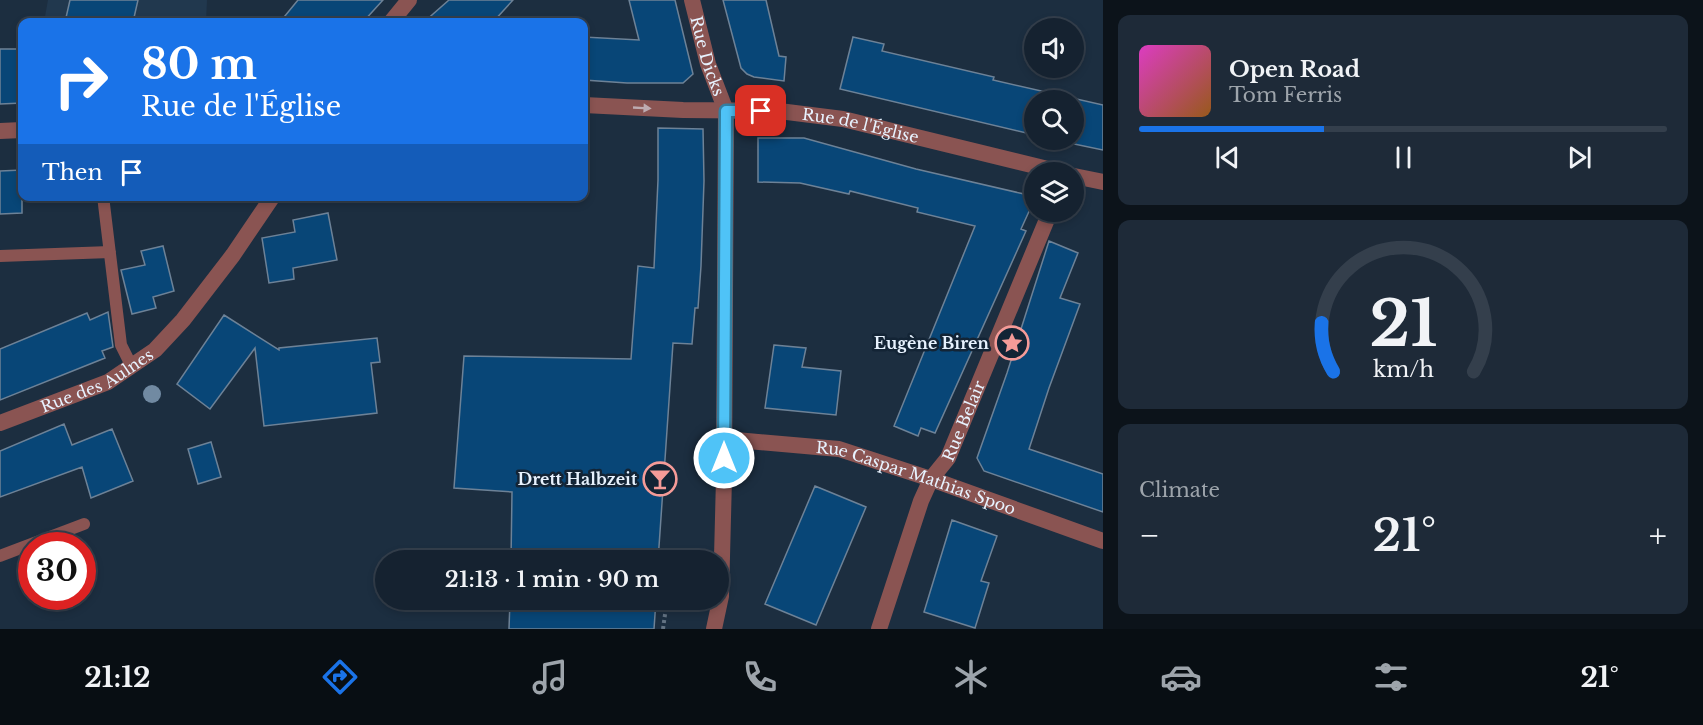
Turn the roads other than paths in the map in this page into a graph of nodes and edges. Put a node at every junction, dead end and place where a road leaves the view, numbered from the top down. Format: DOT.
graph roads {
  1 [pos="409,0"];
  2 [pos="692,0"];
  3 [pos="394,18"];
  4 [pos="588,105"];
  5 [pos="726,111"];
  6 [pos="18,130"];
  7 [pos="0,131"];
  8 [pos="1024,163"];
  9 [pos="1084,178"];
  10 [pos="1103,182"];
  11 [pos="103,201"];
  12 [pos="270,201"];
  13 [pos="1046,222"];
  14 [pos="110,252"];
  15 [pos="0,256"];
  16 [pos="132,367"];
  17 [pos="0,423"];
  18 [pos="724,439"];
  19 [pos="931,479"];
  20 [pos="84,524"];
  21 [pos="1103,541"];
  22 [pos="0,556"];
  23 [pos="714,629"];
  24 [pos="879,629"];
  1 -- 3 [label="street"];
  2 -- 5 [label="street, Rue Dicks"];
  4 -- 5 [label="street, Rue de l'Église, one-way"];
  5 -- 8 [label="street, Rue de l'Église"];
  5 -- 18 [label="street"];
  6 -- 7 [label="street"];
  9 -- 10 [label="street"];
  11 -- 14 [label="lane"];
  12 -- 16 [label="street, Rue des Aulnes"];
  13 -- 19 [label="street, Rue Belair"];
  14 -- 15 [label="lane"];
  14 -- 16 [label="lane"];
  16 -- 17 [label="street, Rue des Aulnes"];
  18 -- 19 [label="street, Rue Caspar Mathias Spoo"];
  18 -- 23 [label="street"];
  19 -- 21 [label="street, Rue Caspar Mathias Spoo"];
  19 -- 24 [label="street, Rue Belair"];
  20 -- 22 [label="lane"];
}
